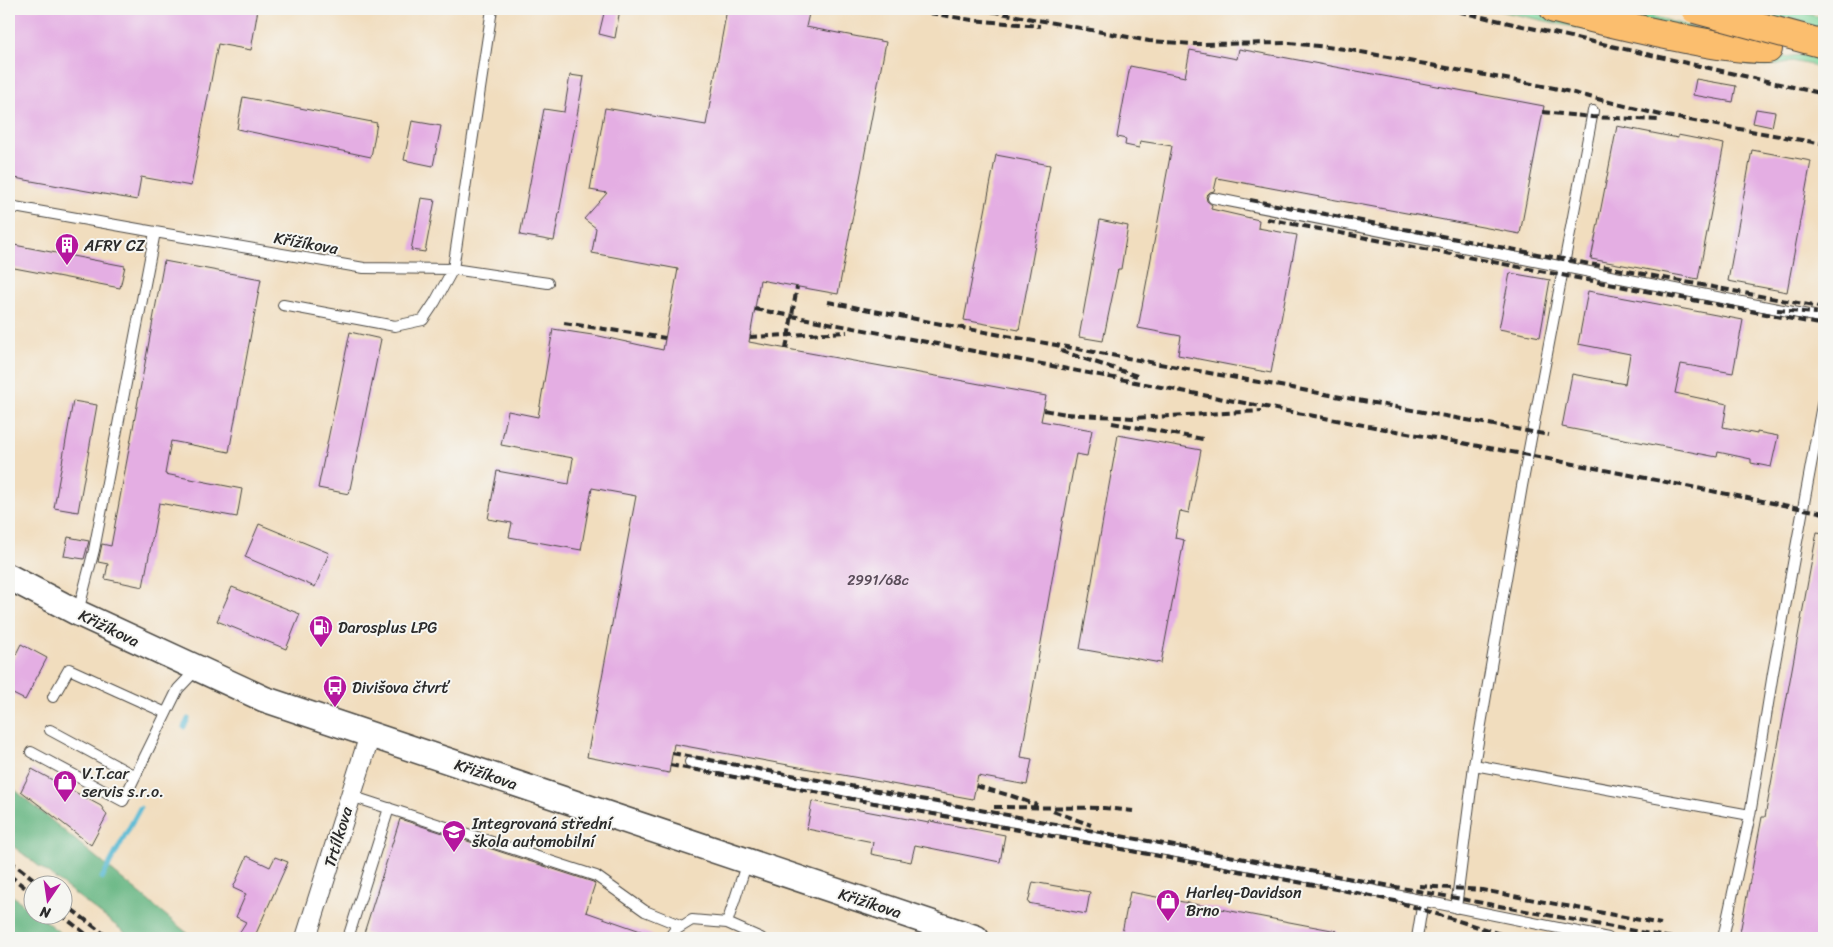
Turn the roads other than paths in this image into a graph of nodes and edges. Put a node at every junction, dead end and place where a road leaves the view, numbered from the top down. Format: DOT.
graph roads {
  1 [pos="492,9"];
  2 [pos="1554,9"];
  3 [pos="1695,9"];
  4 [pos="1824,44"];
  5 [pos="1768,49"];
  6 [pos="1593,110"];
  7 [pos="1213,198"];
  8 [pos="9,206"];
  9 [pos="155,232"];
  10 [pos="1564,266"];
  11 [pos="453,268"];
  12 [pos="548,283"];
  13 [pos="283,306"];
  14 [pos="1824,318"];
  15 [pos="1824,394"];
  16 [pos="9,577"];
  17 [pos="78,613"];
  18 [pos="197,669"];
  19 [pos="53,697"];
  20 [pos="166,713"];
  21 [pos="50,730"];
  22 [pos="370,735"];
  23 [pos="31,752"];
  24 [pos="690,762"];
  25 [pos="1474,765"];
  26 [pos="135,776"];
  27 [pos="351,796"];
  28 [pos="389,808"];
  29 [pos="1750,815"];
  30 [pos="748,862"];
  31 [pos="1423,901"];
  32 [pos="1456,908"];
  33 [pos="727,923"];
  34 [pos="682,926"];
  35 [pos="1574,935"];
  36 [pos="306,938"];
  37 [pos="348,938"];
  38 [pos="669,938"];
  39 [pos="761,938"];
  40 [pos="976,938"];
  41 [pos="1417,938"];
  42 [pos="1608,938"];
  43 [pos="1723,938"];
  1 -- 11 [label="lane"];
  2 -- 5 [label="highway"];
  3 -- 4 [label="highway, bridge"];
  6 -- 10 [label="lane"];
  7 -- 10 [label="lane"];
  8 -- 9 [label="lane, Křížíkova"];
  9 -- 11 [label="lane, Křížíkova"];
  9 -- 17 [label="lane"];
  10 -- 14 [label="lane"];
  10 -- 25 [label="lane"];
  11 -- 12 [label="lane, Křížíkova"];
  11 -- 13 [label="lane"];
  15 -- 29 [label="lane"];
  16 -- 17 [label="street, Křižíkova"];
  17 -- 18 [label="street, Křižíkova"];
  18 -- 20 [label="lane"];
  18 -- 22 [label="street, Křižíkova"];
  19 -- 20 [label="lane"];
  20 -- 26 [label="lane"];
  21 -- 26 [label="lane"];
  22 -- 27 [label="street, Trtílkova"];
  22 -- 30 [label="street, Křižíkova"];
  23 -- 26 [label="lane"];
  24 -- 31 [label="lane"];
  25 -- 29 [label="lane"];
  25 -- 32 [label="lane"];
  27 -- 28 [label="lane"];
  27 -- 36 [label="street, Trtílkova"];
  28 -- 34 [label="lane"];
  28 -- 37 [label="lane"];
  29 -- 43 [label="lane"];
  30 -- 33 [label="lane"];
  30 -- 40 [label="street, Křižíkova"];
  31 -- 32 [label="lane"];
  31 -- 41 [label="lane"];
  32 -- 35 [label="lane"];
  33 -- 34 [label="lane"];
  33 -- 39 [label="lane"];
  34 -- 38 [label="lane"];
  35 -- 42 [label="lane"];
}
